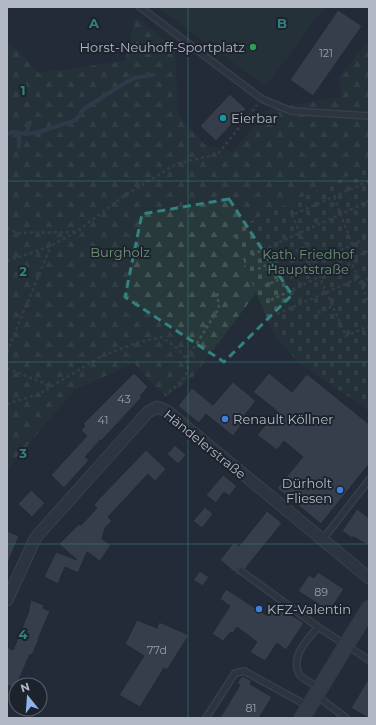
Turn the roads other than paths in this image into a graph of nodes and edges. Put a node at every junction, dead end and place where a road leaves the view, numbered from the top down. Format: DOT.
graph roads {
  1 [pos="140,7"];
  2 [pos="369,116"];
  3 [pos="369,480"];
  4 [pos="323,540"];
  5 [pos="241,571"];
  6 [pos="369,578"];
  7 [pos="7,600"];
  8 [pos="369,608"];
  9 [pos="318,627"];
  10 [pos="346,644"];
  11 [pos="369,660"];
  12 [pos="311,702"];
  13 [pos="206,718"];
  14 [pos="346,718"];
  1 -- 2 [label="lane"];
  3 -- 4 [label="lane"];
  4 -- 6 [label="street, Händelerstraße"];
  4 -- 7 [label="street, Händelerstraße"];
  5 -- 9 [label="lane"];
  8 -- 10 [label="main road"];
  9 -- 10 [label="lane"];
  9 -- 12 [label="lane"];
  10 -- 11 [label="lane"];
  10 -- 12 [label="main road"];
  12 -- 13 [label="lane"];
  12 -- 14 [label="lane"];
}
